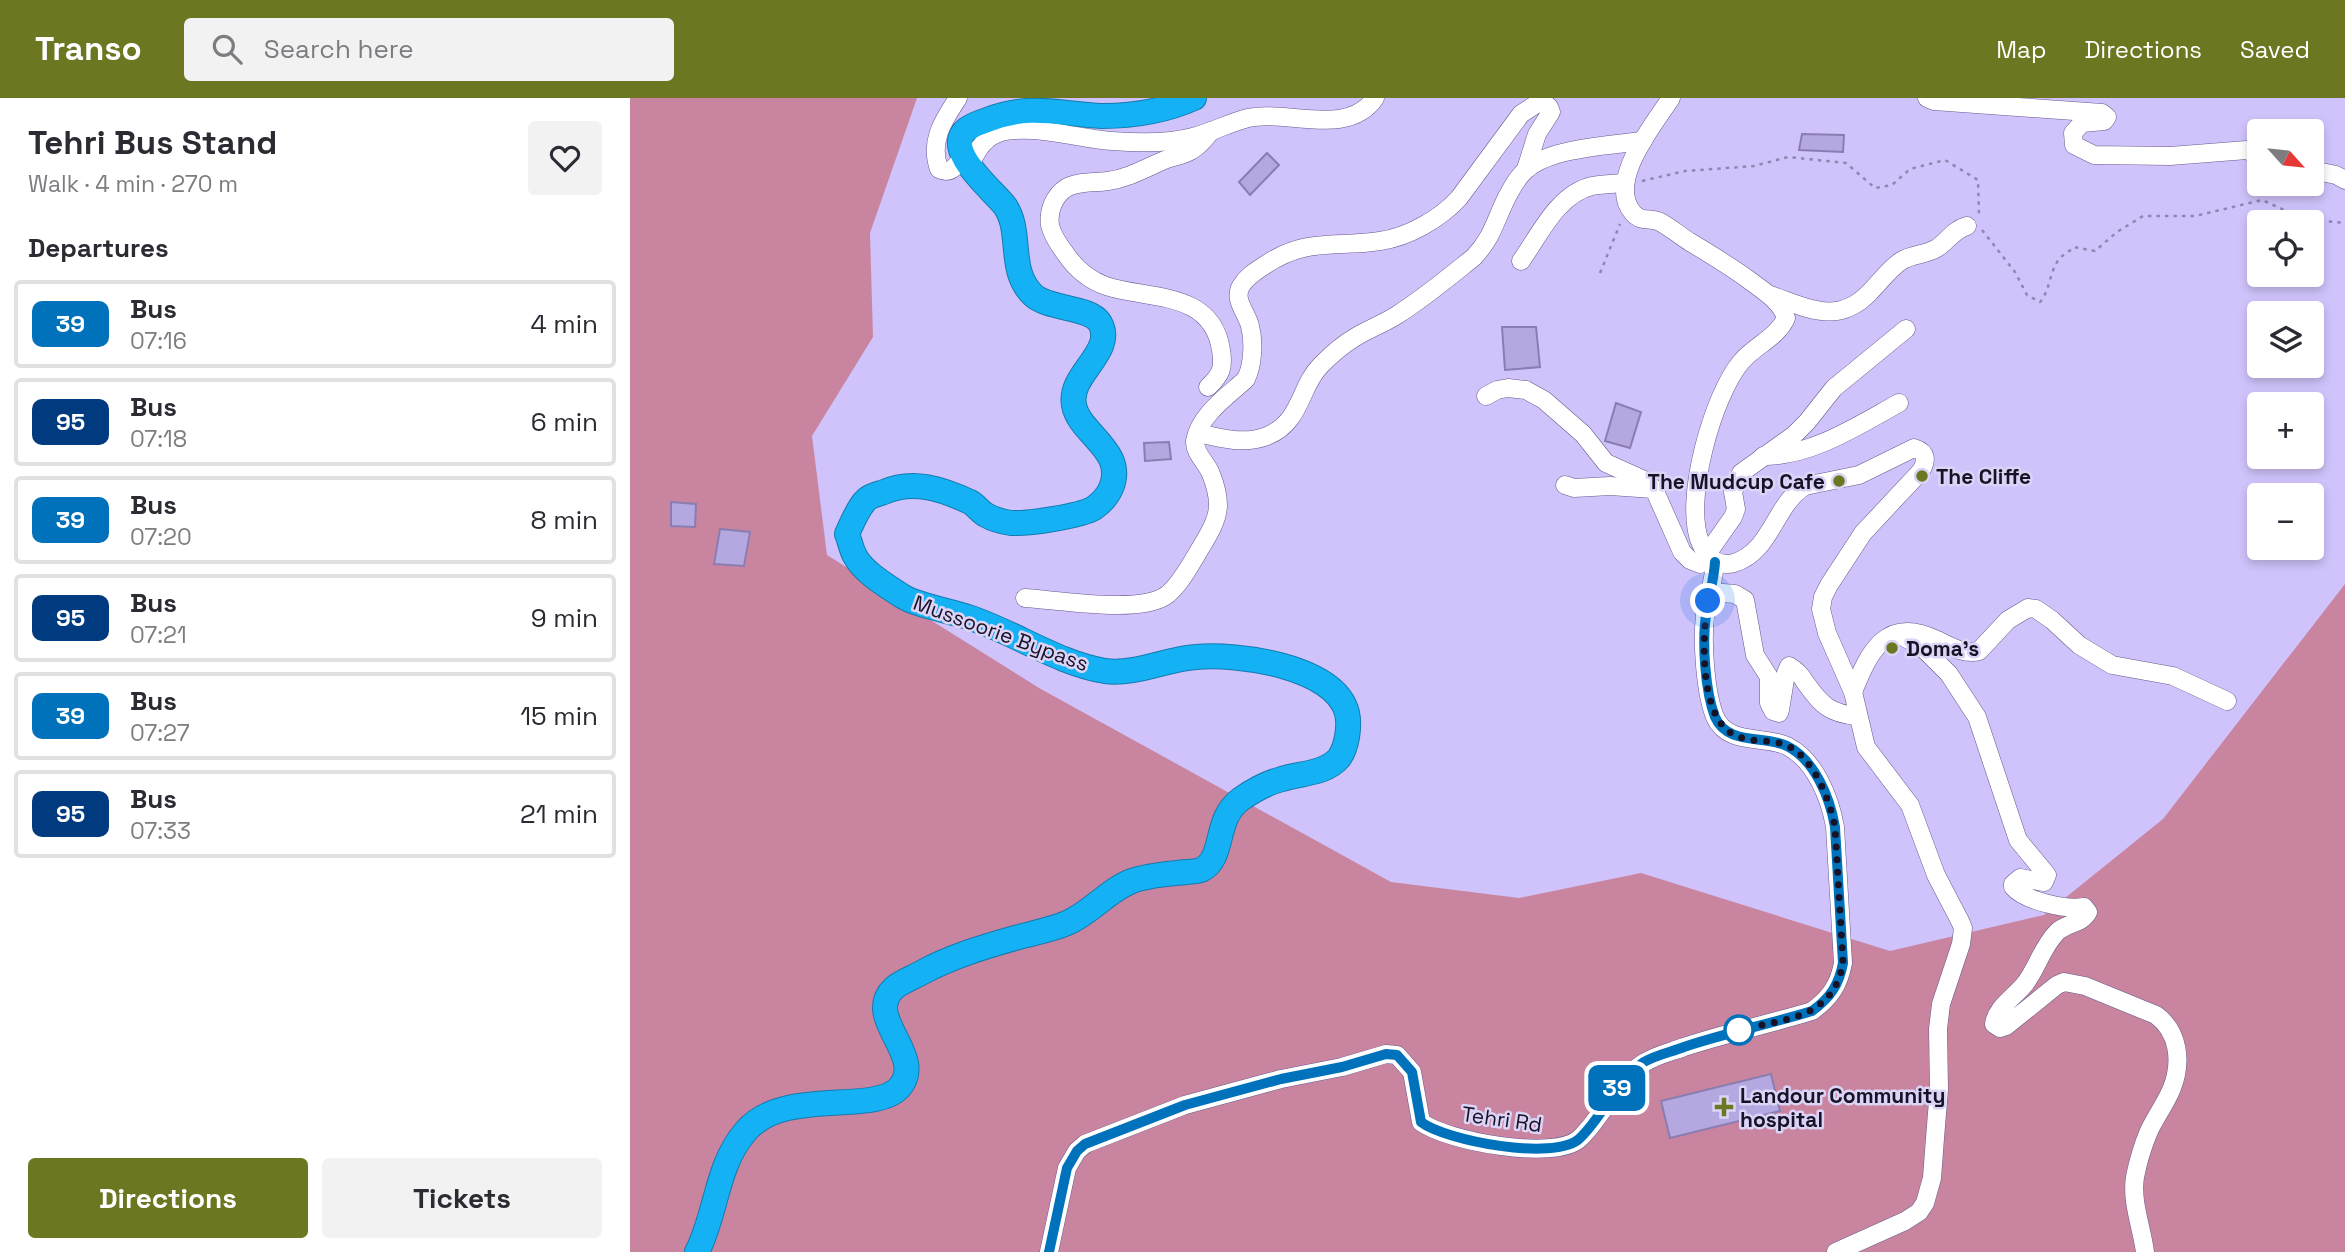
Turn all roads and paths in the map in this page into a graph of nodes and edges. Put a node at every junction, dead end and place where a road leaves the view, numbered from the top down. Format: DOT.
graph roads {
  1 [pos="958,98"];
  2 [pos="1194,98"];
  3 [pos="1375,98"];
  4 [pos="1671,98"];
  5 [pos="1927,98"];
  6 [pos="1211,131"];
  7 [pos="1643,141"];
  8 [pos="2247,150"];
  9 [pos="966,162"];
  10 [pos="1526,169"];
  11 [pos="2324,172"];
  12 [pos="2345,180"];
  13 [pos="1625,188"];
  14 [pos="1975,223"];
  15 [pos="2345,223"];
  16 [pos="1521,261"];
  17 [pos="1600,272"];
  18 [pos="1767,293"];
  19 [pos="1906,329"];
  20 [pos="1208,387"];
  21 [pos="1486,396"];
  22 [pos="1899,403"];
  23 [pos="1198,433"];
  24 [pos="1763,456"];
  25 [pos="1565,485"];
  26 [pos="1654,489"];
  27 [pos="1712,559"];
  28 [pos="1711,592"];
  29 [pos="1025,598"];
  30 [pos="1898,634"];
  31 [pos="1853,692"];
  32 [pos="2227,701"];
  33 [pos="1858,716"];
  34 [pos="697,1252"];
  35 [pos="1049,1252"];
  36 [pos="1836,1252"];
  37 [pos="2145,1252"];
  1 -- 9 [label="street"];
  2 -- 9 [label="highway"];
  3 -- 6 [label="street"];
  4 -- 7 [label="street"];
  5 -- 8 [label="street"];
  6 -- 9 [label="street"];
  6 -- 20 [label="street"];
  7 -- 10 [label="street"];
  7 -- 13 [label="street"];
  9 -- 34 [label="highway, Mussoorie Bypass"];
  10 -- 23 [label="street"];
  10 -- 23 [label="street"];
  11 -- 12 [label="street"];
  13 -- 14 [label="path"];
  13 -- 16 [label="street"];
  13 -- 17 [label="path"];
  13 -- 18 [label="street"];
  14 -- 15 [label="path"];
  14 -- 18 [label="street"];
  18 -- 27 [label="street"];
  19 -- 24 [label="street"];
  21 -- 26 [label="street"];
  22 -- 24 [label="street"];
  23 -- 29 [label="street"];
  24 -- 27 [label="street"];
  25 -- 26 [label="street"];
  26 -- 27 [label="street"];
  27 -- 28 [label="street, Tehri Rd"];
  27 -- 31 [label="street"];
  28 -- 33 [label="street"];
  28 -- 35 [label="street, Tehri Rd"];
  30 -- 31 [label="street"];
  30 -- 32 [label="street"];
  30 -- 37 [label="street"];
  31 -- 33 [label="street"];
  33 -- 36 [label="street"];
}
